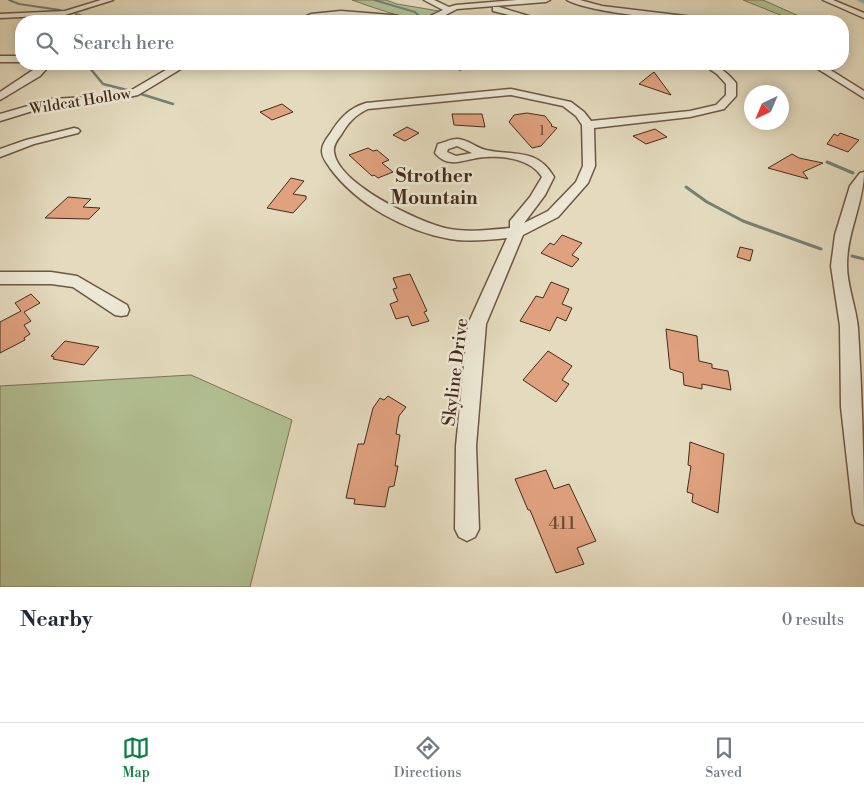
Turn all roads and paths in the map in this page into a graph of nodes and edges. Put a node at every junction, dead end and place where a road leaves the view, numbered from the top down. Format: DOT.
graph roads {
  1 [pos="110,0"];
  2 [pos="428,0"];
  3 [pos="546,0"];
  4 [pos="571,0"];
  5 [pos="827,0"];
  6 [pos="536,1"];
  7 [pos="484,6"];
  8 [pos="447,9"];
  9 [pos="15,15"];
  10 [pos="21,15"];
  11 [pos="321,15"];
  12 [pos="388,15"];
  13 [pos="439,15"];
  14 [pos="518,15"];
  15 [pos="537,15"];
  16 [pos="660,15"];
  17 [pos="0,16"];
  18 [pos="864,16"];
  19 [pos="0,59"];
  20 [pos="15,59"];
  21 [pos="41,70"];
  22 [pos="171,70"];
  23 [pos="716,70"];
  24 [pos="824,70"];
  25 [pos="864,95"];
  26 [pos="0,97"];
  27 [pos="0,118"];
  28 [pos="588,125"];
  29 [pos="74,131"];
  30 [pos="483,152"];
  31 [pos="0,153"];
  32 [pos="864,176"];
  33 [pos="517,232"];
  34 [pos="0,278"];
  35 [pos="121,310"];
  36 [pos="859,444"];
  37 [pos="864,514"];
  38 [pos="467,529"];
  1 -- 10 [label="street"];
  2 -- 8 [label="street"];
  3 -- 6 [label="street"];
  4 -- 16 [label="street"];
  5 -- 18 [label="street"];
  6 -- 7 [label="street"];
  6 -- 15 [label="street"];
  7 -- 8 [label="street"];
  7 -- 14 [label="street"];
  8 -- 13 [label="street"];
  9 -- 17 [label="street"];
  11 -- 12 [label="street"];
  19 -- 20 [label="street"];
  21 -- 26 [label="street"];
  22 -- 27 [label="street, Wildcat Hollow"];
  23 -- 28 [label="street"];
  24 -- 25 [label="street"];
  28 -- 33 [label="street"];
  28 -- 33 [label="street"];
  29 -- 31 [label="street"];
  30 -- 33 [label="street"];
  32 -- 36 [label="street"];
  33 -- 38 [label="street, Skyline Drive"];
  34 -- 35 [label="street"];
  36 -- 37 [label="street"];
}
